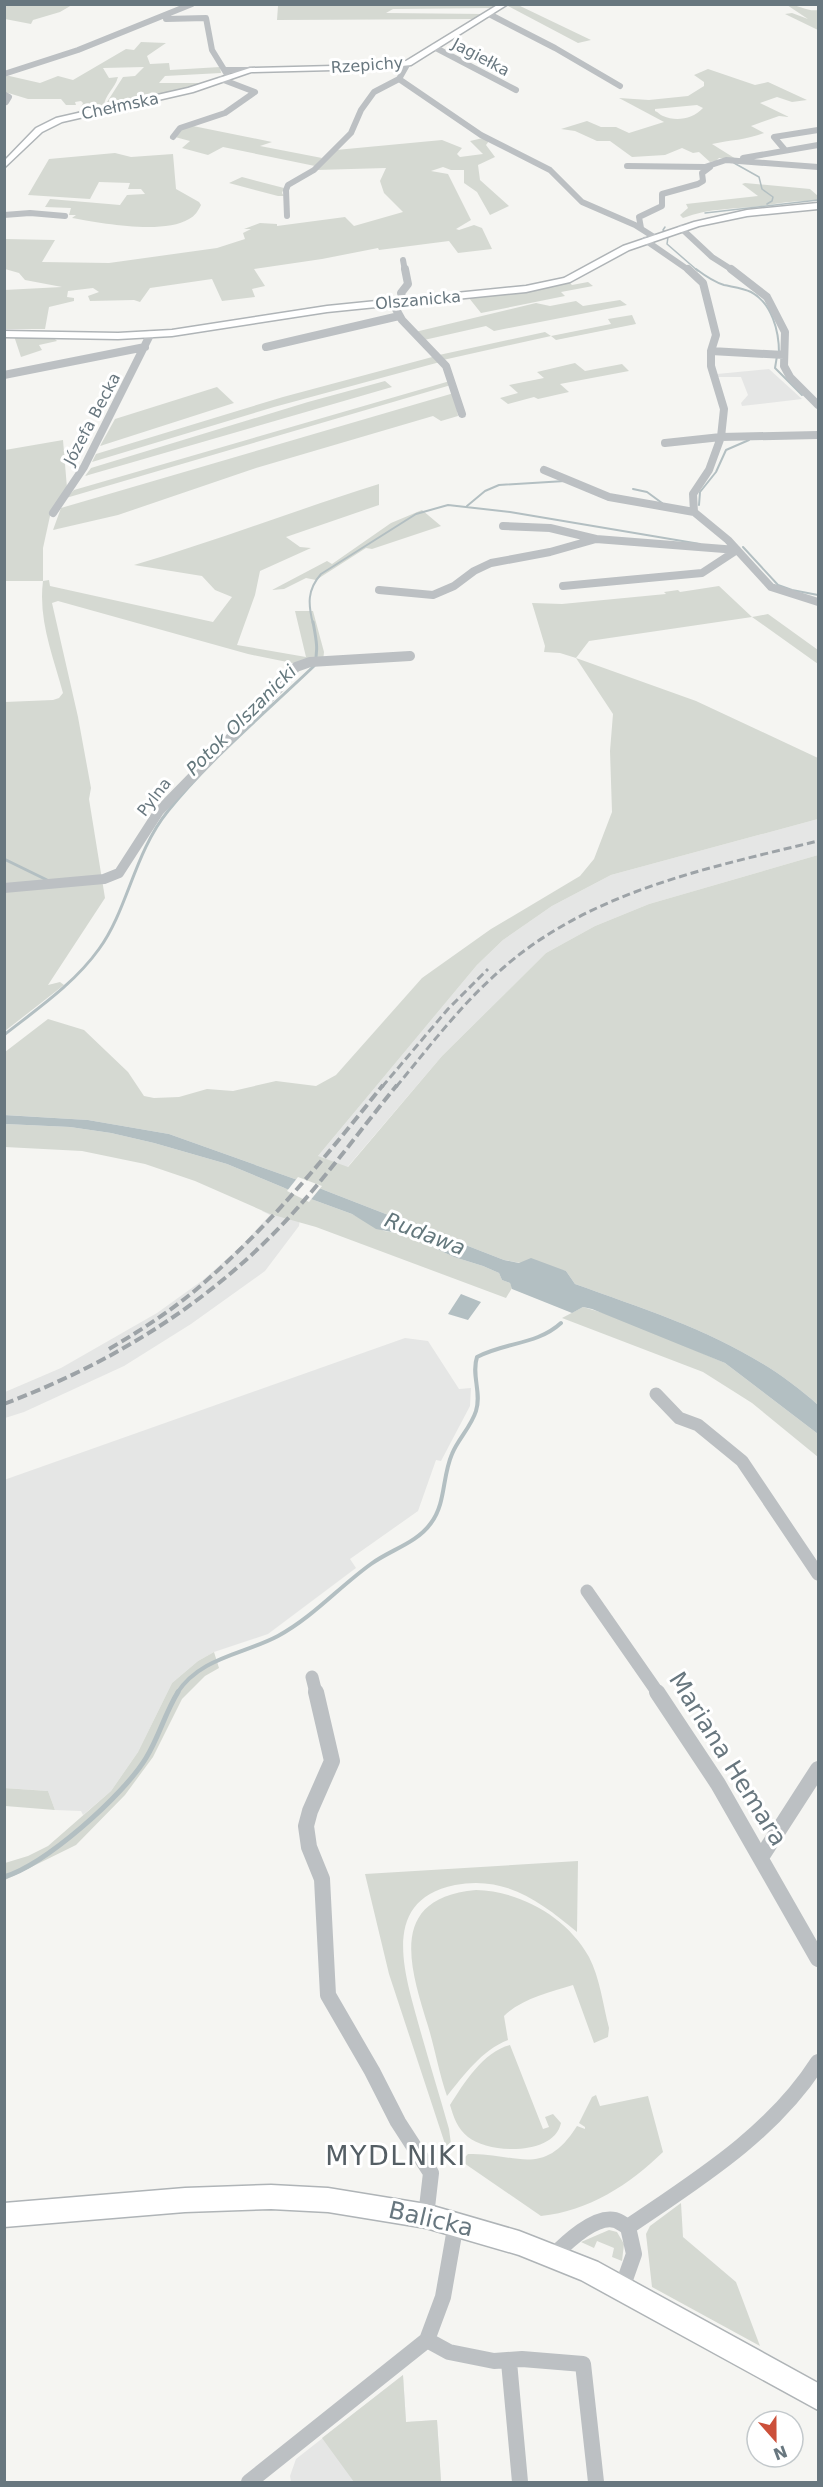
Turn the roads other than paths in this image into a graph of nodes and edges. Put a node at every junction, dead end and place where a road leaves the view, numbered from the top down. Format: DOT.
graph roads {
  1 [pos="192,4"];
  2 [pos="505,4"];
  3 [pos="489,14"];
  4 [pos="159,18"];
  5 [pos="434,47"];
  6 [pos="408,63"];
  7 [pos="250,70"];
  8 [pos="4,74"];
  9 [pos="225,75"];
  10 [pos="399,79"];
  11 [pos="620,86"];
  12 [pos="516,90"];
  13 [pos="4,94"];
  14 [pos="6,102"];
  15 [pos="819,130"];
  16 [pos="173,136"];
  17 [pos="819,145"];
  18 [pos="785,150"];
  19 [pos="733,161"];
  20 [pos="4,166"];
  21 [pos="627,166"];
  22 [pos="711,167"];
  23 [pos="819,167"];
  24 [pos="819,206"];
  25 [pos="4,215"];
  26 [pos="65,216"];
  27 [pos="288,216"];
  28 [pos="641,228"];
  29 [pos="681,228"];
  30 [pos="657,236"];
  31 [pos="403,260"];
  32 [pos="398,302"];
  33 [pos="399,316"];
  34 [pos="4,334"];
  35 [pos="150,334"];
  36 [pos="714,342"];
  37 [pos="145,346"];
  38 [pos="266,347"];
  39 [pos="711,351"];
  40 [pos="730,351"];
  41 [pos="784,355"];
  42 [pos="4,375"];
  43 [pos="819,405"];
  44 [pos="462,414"];
  45 [pos="819,435"];
  46 [pos="720,437"];
  47 [pos="665,443"];
  48 [pos="544,470"];
  49 [pos="694,512"];
  50 [pos="53,513"];
  51 [pos="503,526"];
  52 [pos="596,539"];
  53 [pos="737,550"];
  54 [pos="563,586"];
  55 [pos="379,590"];
  56 [pos="819,602"];
  57 [pos="410,656"];
  58 [pos="4,888"];
  59 [pos="656,1394"];
  60 [pos="819,1574"];
  61 [pos="586,1591"];
  62 [pos="312,1677"];
  63 [pos="819,1769"];
  64 [pos="762,1856"];
  65 [pos="819,1959"];
  66 [pos="819,2062"];
  67 [pos="4,2215"];
  68 [pos="426,2216"];
  69 [pos="456,2223"];
  70 [pos="628,2227"];
  71 [pos="553,2256"];
  72 [pos="622,2288"];
  73 [pos="427,2340"];
  74 [pos="509,2362"];
  75 [pos="819,2397"];
  76 [pos="249,2482"];
  77 [pos="520,2482"];
  78 [pos="596,2482"];
  1 -- 4 [label="street"];
  2 -- 3 [label="street, Rzepichy"];
  3 -- 5 [label="street, Rzepichy"];
  3 -- 11 [label="street"];
  4 -- 8 [label="street"];
  4 -- 9 [label="street"];
  5 -- 6 [label="street, Rzepichy"];
  5 -- 12 [label="street, Jagiełka"];
  6 -- 7 [label="street, Rzepichy"];
  6 -- 10 [label="street"];
  7 -- 9 [label="street, Chełmska"];
  9 -- 16 [label="street"];
  9 -- 20 [label="street, Chełmska"];
  10 -- 27 [label="street"];
  10 -- 28 [label="street"];
  13 -- 14 [label="street"];
  15 -- 18 [label="street"];
  17 -- 18 [label="street"];
  18 -- 19 [label="street"];
  19 -- 22 [label="street"];
  19 -- 23 [label="street"];
  21 -- 22 [label="street"];
  22 -- 28 [label="street"];
  24 -- 29 [label="street, Olszanicka"];
  25 -- 26 [label="street"];
  28 -- 30 [label="street"];
  29 -- 30 [label="street, Olszanicka"];
  29 -- 41 [label="street"];
  30 -- 32 [label="street, Olszanicka"];
  30 -- 36 [label="street"];
  31 -- 32 [label="street"];
  32 -- 33 [label="street"];
  32 -- 35 [label="street, Olszanicka"];
  33 -- 38 [label="street"];
  33 -- 44 [label="street"];
  34 -- 35 [label="street, Olszanicka"];
  35 -- 37 [label="street, Józefa Becka"];
  36 -- 39 [label="street"];
  36 -- 40 [label="street"];
  37 -- 42 [label="street"];
  37 -- 50 [label="street, Józefa Becka"];
  39 -- 40 [label="street"];
  39 -- 46 [label="street"];
  40 -- 41 [label="street"];
  41 -- 43 [label="street"];
  45 -- 46 [label="street"];
  46 -- 47 [label="street"];
  46 -- 49 [label="street"];
  48 -- 49 [label="street"];
  49 -- 53 [label="street"];
  51 -- 52 [label="street"];
  52 -- 53 [label="street"];
  52 -- 55 [label="street"];
  53 -- 54 [label="street"];
  53 -- 56 [label="street"];
  57 -- 58 [label="street, Pylna"];
  59 -- 60 [label="street"];
  61 -- 64 [label="street, Mariana Hemara"];
  62 -- 68 [label="street"];
  63 -- 64 [label="street"];
  64 -- 65 [label="street, Mariana Hemara"];
  66 -- 70 [label="street"];
  67 -- 68 [label="street, Balicka"];
  68 -- 69 [label="street, Balicka"];
  69 -- 71 [label="street, Balicka"];
  69 -- 73 [label="street"];
  70 -- 71 [label="street"];
  70 -- 72 [label="street"];
  71 -- 72 [label="street, Balicka"];
  72 -- 75 [label="street, Balicka"];
  73 -- 74 [label="street"];
  73 -- 76 [label="street"];
  74 -- 77 [label="street"];
  74 -- 78 [label="street"];
}
